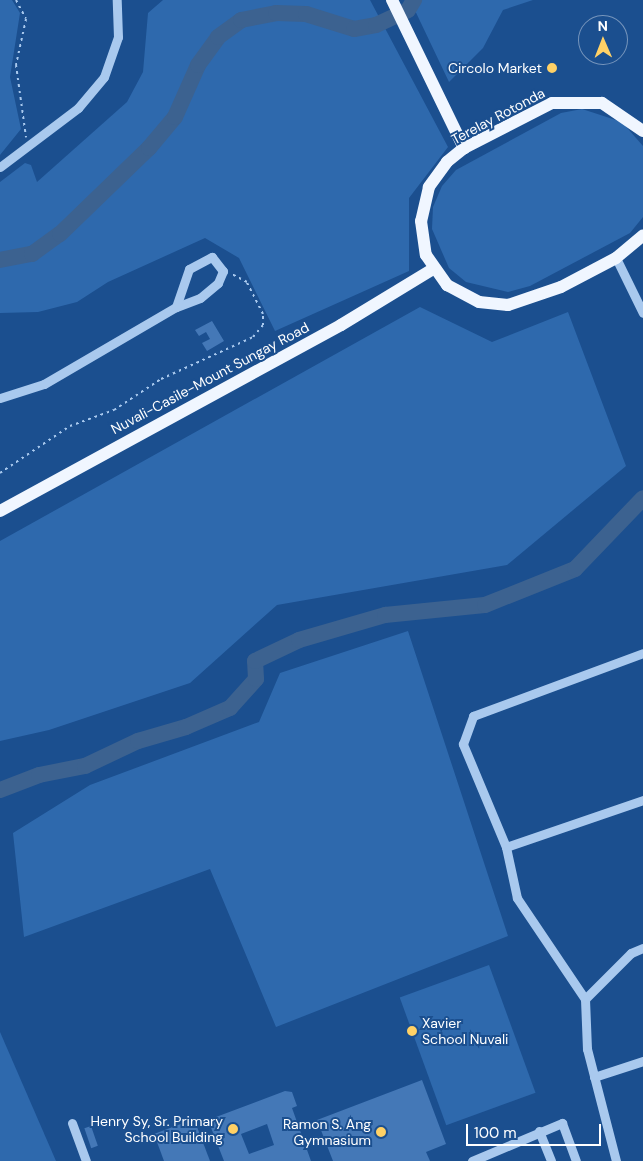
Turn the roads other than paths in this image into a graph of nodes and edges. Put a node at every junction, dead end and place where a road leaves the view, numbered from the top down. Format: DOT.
graph roads {
  1 [pos="392,0"];
  2 [pos="115,3"];
  3 [pos="643,131"];
  4 [pos="464,148"];
  5 [pos="0,167"];
  6 [pos="643,235"];
  7 [pos="616,258"];
  8 [pos="433,269"];
  9 [pos="176,307"];
  10 [pos="643,313"];
  11 [pos="0,398"];
  12 [pos="0,512"];
  13 [pos="643,654"];
  14 [pos="643,800"];
  15 [pos="506,847"];
  16 [pos="643,948"];
  17 [pos="585,999"];
  18 [pos="643,1060"];
  19 [pos="594,1077"];
  20 [pos="72,1123"];
  21 [pos="539,1131"];
  22 [pos="86,1161"];
  23 [pos="472,1161"];
  24 [pos="551,1161"];
  25 [pos="576,1161"];
  26 [pos="616,1161"];
  1 -- 4 [label="main road"];
  2 -- 5 [label="street"];
  3 -- 4 [label="main road, Terelay Rotonda"];
  4 -- 8 [label="main road, Terelay Rotonda"];
  6 -- 7 [label="main road, Terelay Rotonda"];
  7 -- 8 [label="main road, Terelay Rotonda"];
  7 -- 10 [label="street"];
  8 -- 12 [label="main road, Nuvali-Casile-Mount Sungay Road"];
  9 -- 9 [label="street"];
  9 -- 11 [label="street"];
  13 -- 15 [label="street"];
  14 -- 15 [label="street"];
  15 -- 17 [label="street"];
  16 -- 17 [label="street"];
  17 -- 19 [label="street"];
  18 -- 19 [label="street"];
  19 -- 26 [label="street"];
  20 -- 22 [label="street"];
  21 -- 23 [label="street"];
  21 -- 24 [label="street"];
  21 -- 25 [label="street"];
}
